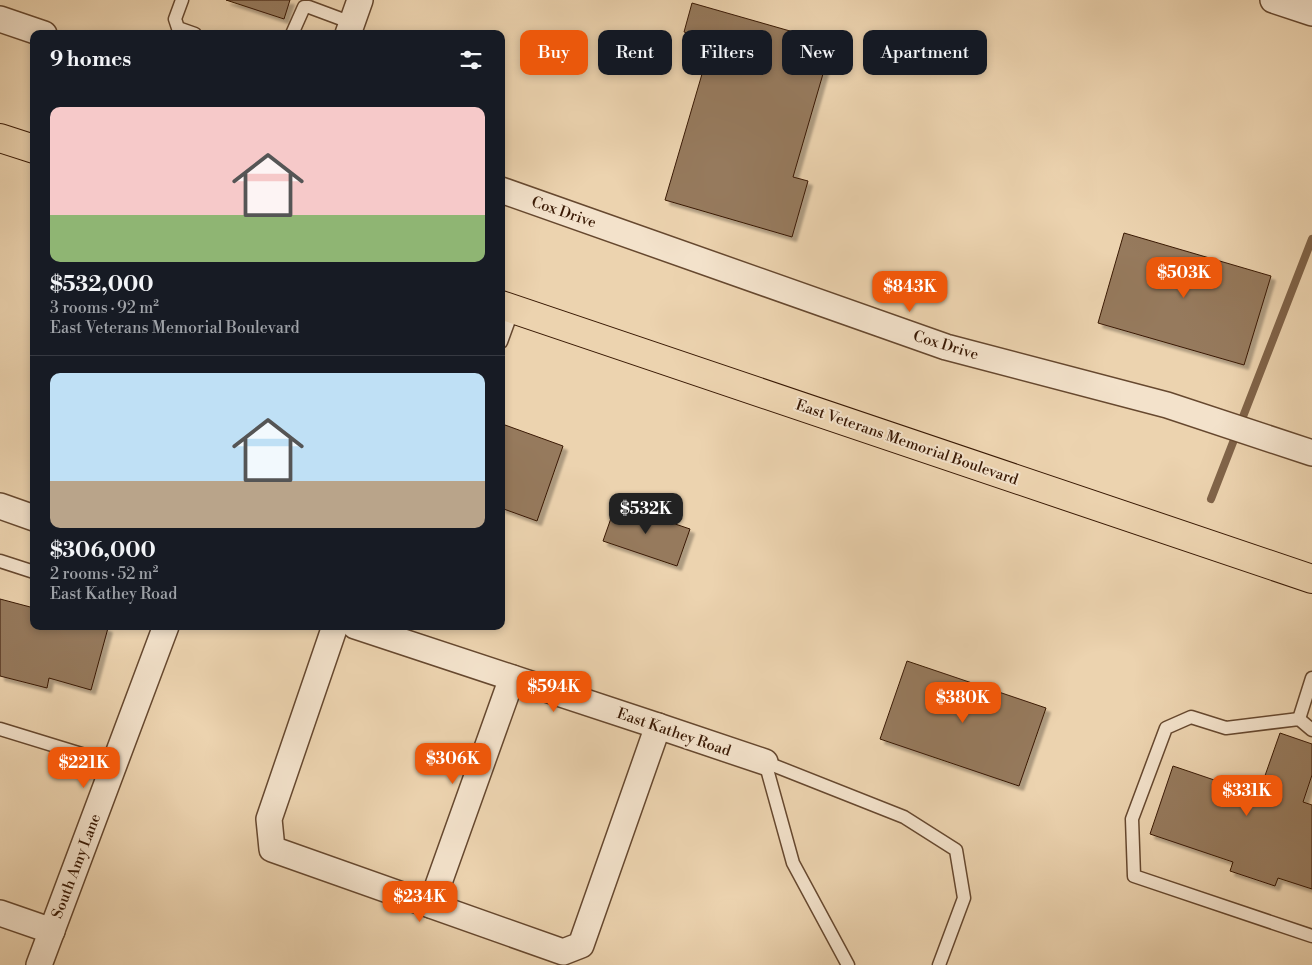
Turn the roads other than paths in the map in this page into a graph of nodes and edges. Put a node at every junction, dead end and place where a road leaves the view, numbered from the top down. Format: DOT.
graph roads {
  1 [pos="182,0"];
  2 [pos="360,0"];
  3 [pos="1273,0"];
  4 [pos="1312,13"];
  5 [pos="0,19"];
  6 [pos="350,28"];
  7 [pos="32,30"];
  8 [pos="184,30"];
  9 [pos="294,30"];
  10 [pos="0,138"];
  11 [pos="30,149"];
  12 [pos="505,191"];
  13 [pos="507,307"];
  14 [pos="1312,453"];
  15 [pos="0,506"];
  16 [pos="30,517"];
  17 [pos="0,560"];
  18 [pos="30,571"];
  19 [pos="1312,579"];
  20 [pos="164,630"];
  21 [pos="334,630"];
  22 [pos="367,630"];
  23 [pos="512,678"];
  24 [pos="1312,678"];
  25 [pos="1299,719"];
  26 [pos="658,726"];
  27 [pos="0,729"];
  28 [pos="1312,730"];
  29 [pos="765,762"];
  30 [pos="114,764"];
  31 [pos="431,905"];
  32 [pos="0,913"];
  33 [pos="52,931"];
  34 [pos="1312,936"];
  35 [pos="40,965"];
  36 [pos="848,965"];
  37 [pos="939,965"];
  1 -- 8 [label="lane"];
  2 -- 6 [label="street"];
  3 -- 4 [label="street"];
  5 -- 7 [label="street"];
  6 -- 9 [label="lane"];
  10 -- 11 [label="main road"];
  12 -- 14 [label="street, Cox Drive"];
  13 -- 19 [label="main road, East Veterans Memorial Boulevard"];
  15 -- 16 [label="street"];
  17 -- 18 [label="lane"];
  20 -- 30 [label="street, South Amy Lane"];
  21 -- 31 [label="street"];
  22 -- 23 [label="street, East Kathey Road"];
  23 -- 26 [label="street, East Kathey Road"];
  23 -- 31 [label="street"];
  24 -- 25 [label="lane"];
  25 -- 28 [label="lane"];
  25 -- 34 [label="lane"];
  26 -- 29 [label="street, East Kathey Road"];
  26 -- 31 [label="street"];
  27 -- 30 [label="lane"];
  29 -- 36 [label="lane"];
  29 -- 37 [label="lane"];
  30 -- 33 [label="street, South Amy Lane"];
  32 -- 33 [label="street"];
  33 -- 35 [label="street, South Amy Lane"];
}
